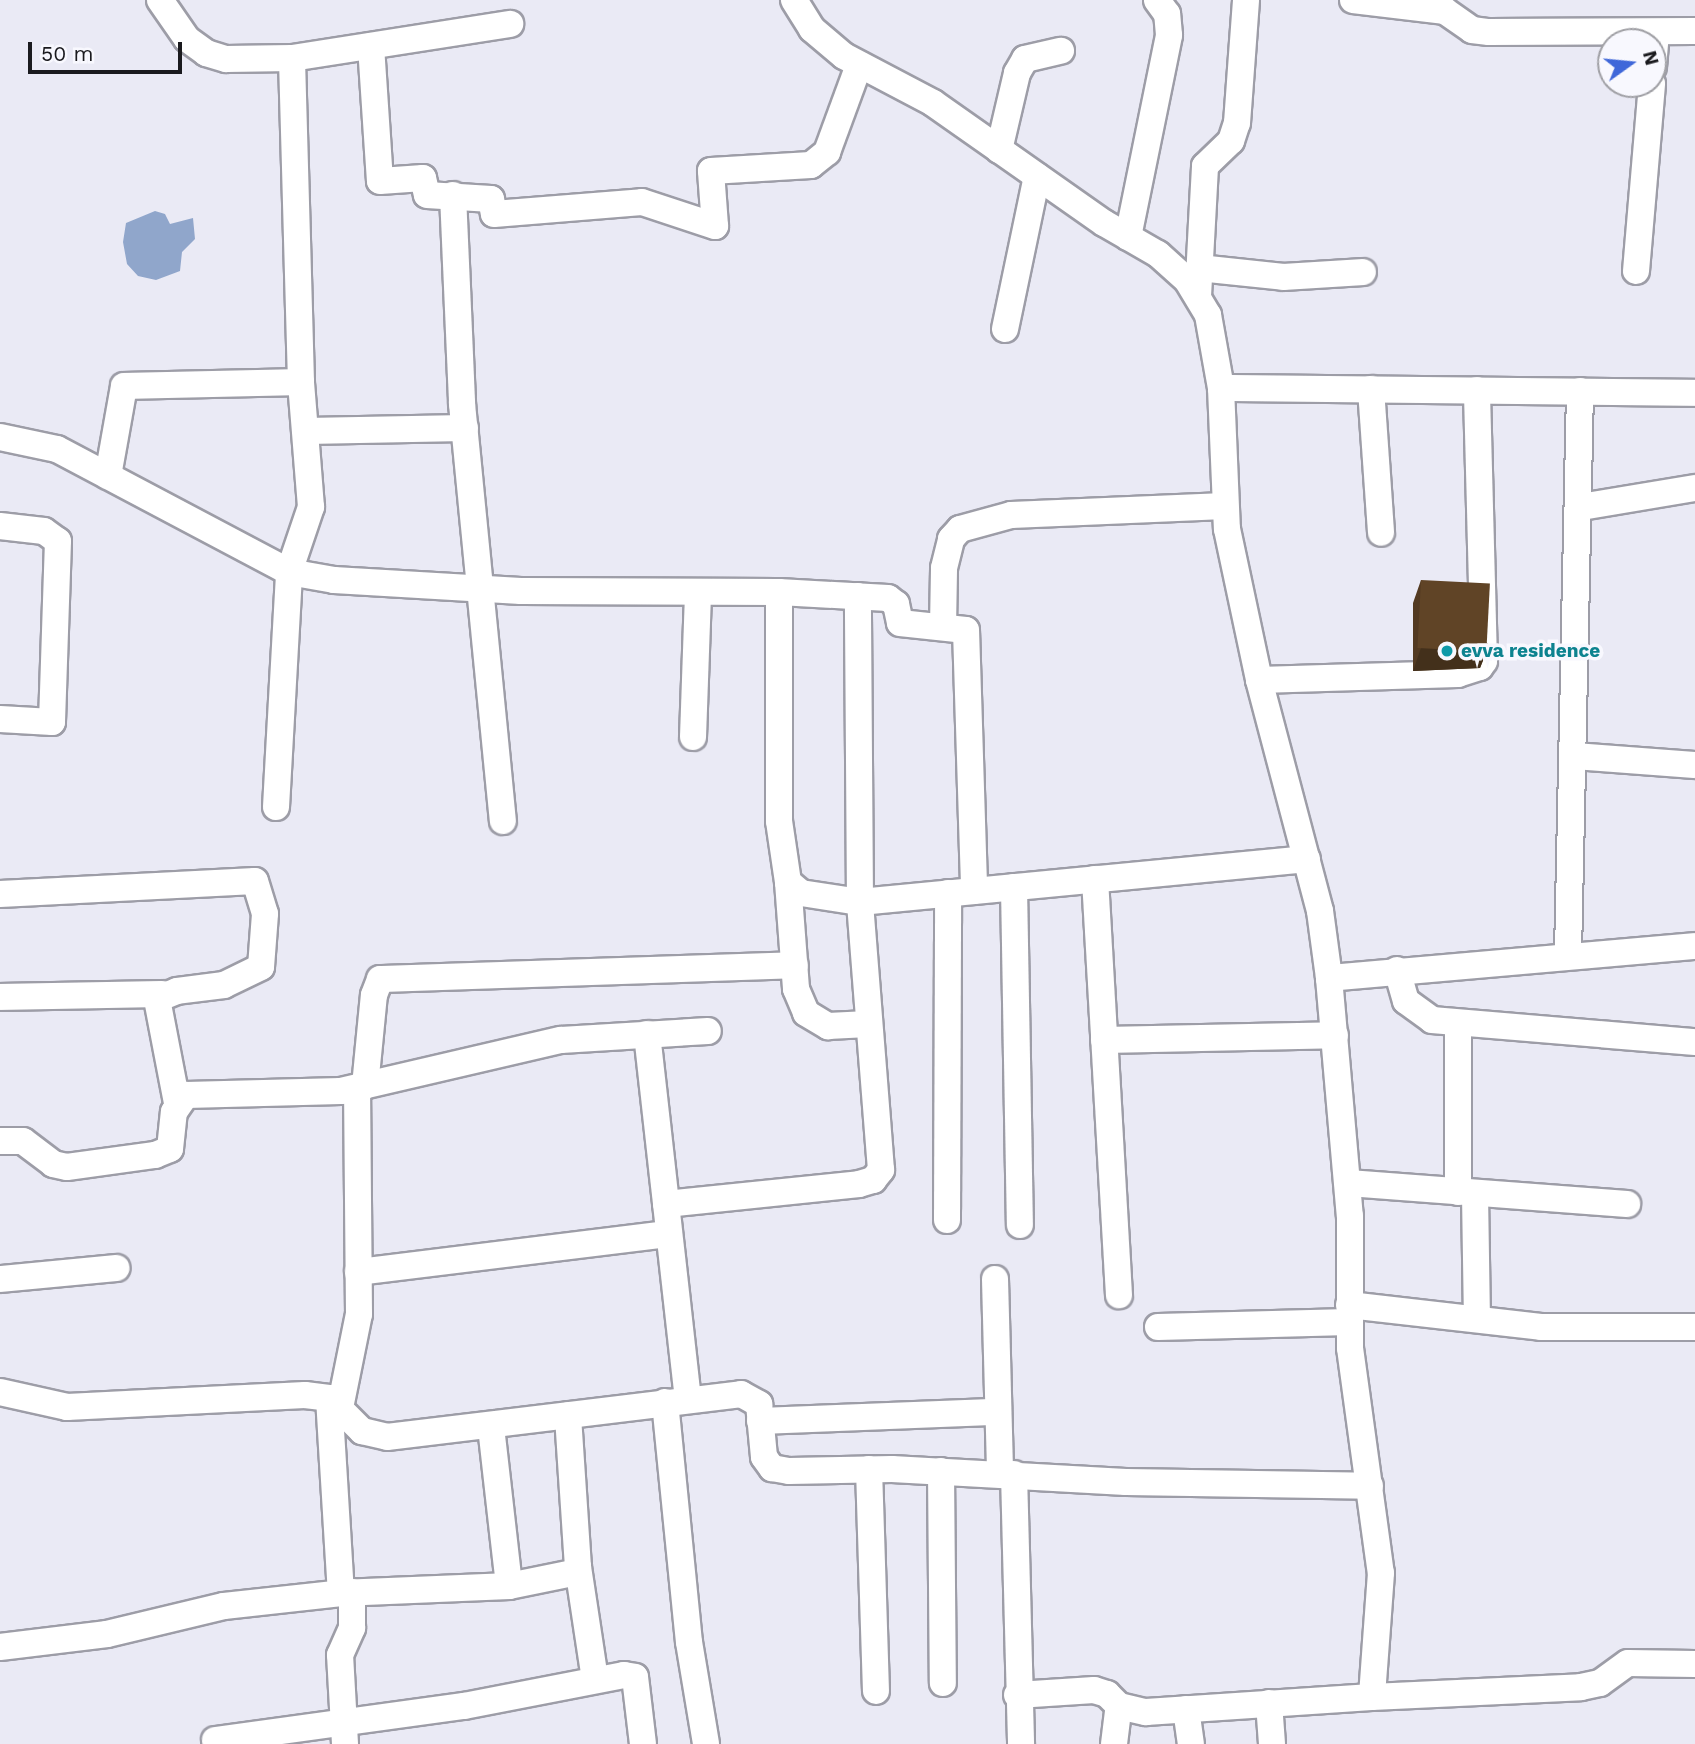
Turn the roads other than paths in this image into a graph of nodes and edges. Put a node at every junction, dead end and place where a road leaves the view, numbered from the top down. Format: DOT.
graph roads {
  1 [pos="160,0"];
  2 [pos="1157,0"];
  3 [pos="1246,0"];
  4 [pos="1353,0"];
  5 [pos="803,4"];
  6 [pos="1460,9"];
  7 [pos="510,24"];
  8 [pos="1695,31"];
  9 [pos="1667,32"];
  10 [pos="1597,33"];
  11 [pos="371,46"];
  12 [pos="1061,51"];
  13 [pos="292,58"];
  14 [pos="859,65"];
  15 [pos="1651,98"];
  16 [pos="999,150"];
  17 [pos="1037,176"];
  18 [pos="453,195"];
  19 [pos="1128,237"];
  20 [pos="1199,268"];
  21 [pos="1636,271"];
  22 [pos="1363,272"];
  23 [pos="1198,296"];
  24 [pos="1005,329"];
  25 [pos="300,382"];
  26 [pos="1221,388"];
  27 [pos="1371,389"];
  28 [pos="1477,390"];
  29 [pos="1580,391"];
  30 [pos="1695,393"];
  31 [pos="465,428"];
  32 [pos="306,431"];
  33 [pos="0,437"];
  34 [pos="108,476"];
  35 [pos="1695,488"];
  36 [pos="1224,506"];
  37 [pos="1581,507"];
  38 [pos="0,526"];
  39 [pos="1381,533"];
  40 [pos="289,572"];
  41 [pos="480,588"];
  42 [pos="779,592"];
  43 [pos="698,593"];
  44 [pos="858,596"];
  45 [pos="943,627"];
  46 [pos="1258,680"];
  47 [pos="0,719"];
  48 [pos="693,737"];
  49 [pos="1574,756"];
  50 [pos="1695,765"];
  51 [pos="276,807"];
  52 [pos="503,821"];
  53 [pos="1307,859"];
  54 [pos="1095,879"];
  55 [pos="788,882"];
  56 [pos="1014,887"];
  57 [pos="961,892"];
  58 [pos="0,894"];
  59 [pos="860,902"];
  60 [pos="1695,946"];
  61 [pos="1568,954"];
  62 [pos="795,965"];
  63 [pos="1397,970"];
  64 [pos="1329,978"];
  65 [pos="162,994"];
  66 [pos="0,997"];
  67 [pos="867,1024"];
  68 [pos="1458,1024"];
  69 [pos="708,1031"];
  70 [pos="647,1034"];
  71 [pos="1335,1035"];
  72 [pos="1104,1040"];
  73 [pos="1695,1042"];
  74 [pos="361,1087"];
  75 [pos="177,1103"];
  76 [pos="0,1141"];
  77 [pos="1348,1183"];
  78 [pos="1466,1193"];
  79 [pos="666,1204"];
  80 [pos="1627,1204"];
  81 [pos="947,1220"];
  82 [pos="1020,1225"];
  83 [pos="669,1234"];
  84 [pos="116,1268"];
  85 [pos="358,1272"];
  86 [pos="0,1279"];
  87 [pos="995,1279"];
  88 [pos="1119,1295"];
  89 [pos="1349,1313"];
  90 [pos="1478,1320"];
  91 [pos="1158,1327"];
  92 [pos="1695,1327"];
  93 [pos="0,1392"];
  94 [pos="676,1401"];
  95 [pos="335,1403"];
  96 [pos="998,1412"];
  97 [pos="568,1415"];
  98 [pos="761,1421"];
  99 [pos="491,1427"];
  100 [pos="869,1469"];
  101 [pos="942,1471"];
  102 [pos="1007,1474"];
  103 [pos="1370,1486"];
  104 [pos="578,1567"];
  105 [pos="509,1586"];
  106 [pos="346,1592"];
  107 [pos="0,1645"];
  108 [pos="1695,1664"];
  109 [pos="595,1680"];
  110 [pos="943,1683"];
  111 [pos="876,1691"];
  112 [pos="1017,1695"];
  113 [pos="1372,1697"];
  114 [pos="1269,1703"];
  115 [pos="1119,1706"];
  116 [pos="1186,1709"];
  117 [pos="344,1733"];
  118 [pos="215,1740"];
  119 [pos="643,1744"];
  120 [pos="705,1744"];
  121 [pos="1021,1744"];
  122 [pos="1114,1744"];
  123 [pos="1191,1744"];
  124 [pos="1272,1744"];
  1 -- 13 [label="street"];
  2 -- 19 [label="street"];
  3 -- 20 [label="street"];
  4 -- 6 [label="street"];
  5 -- 14 [label="street"];
  6 -- 10 [label="street"];
  7 -- 11 [label="street"];
  8 -- 9 [label="street"];
  11 -- 13 [label="street"];
  11 -- 18 [label="street"];
  12 -- 16 [label="street"];
  13 -- 25 [label="street"];
  14 -- 16 [label="street"];
  14 -- 18 [label="street"];
  15 -- 21 [label="street"];
  16 -- 17 [label="street"];
  17 -- 19 [label="street"];
  17 -- 24 [label="street"];
  18 -- 31 [label="street"];
  19 -- 23 [label="street"];
  20 -- 22 [label="street"];
  20 -- 23 [label="street"];
  23 -- 26 [label="street"];
  25 -- 32 [label="street"];
  25 -- 34 [label="street"];
  26 -- 27 [label="street"];
  26 -- 36 [label="street"];
  27 -- 28 [label="street"];
  27 -- 39 [label="street"];
  28 -- 29 [label="street"];
  28 -- 46 [label="street"];
  29 -- 30 [label="street"];
  29 -- 37 [label="street"];
  31 -- 32 [label="street"];
  31 -- 41 [label="street"];
  32 -- 40 [label="street"];
  33 -- 34 [label="street"];
  34 -- 40 [label="street"];
  35 -- 37 [label="street"];
  36 -- 45 [label="street"];
  36 -- 46 [label="street"];
  37 -- 49 [label="street"];
  38 -- 47 [label="street"];
  40 -- 41 [label="street"];
  40 -- 51 [label="street"];
  41 -- 43 [label="street"];
  41 -- 52 [label="street"];
  42 -- 43 [label="street"];
  42 -- 44 [label="street"];
  42 -- 55 [label="street"];
  43 -- 48 [label="street"];
  44 -- 45 [label="street"];
  44 -- 59 [label="street"];
  45 -- 57 [label="street"];
  46 -- 53 [label="street"];
  49 -- 50 [label="street"];
  49 -- 61 [label="street"];
  53 -- 54 [label="street"];
  53 -- 64 [label="street"];
  54 -- 56 [label="street"];
  54 -- 72 [label="street"];
  55 -- 59 [label="street"];
  55 -- 62 [label="street"];
  56 -- 57 [label="street"];
  56 -- 82 [label="street"];
  57 -- 59 [label="street"];
  57 -- 81 [label="street"];
  58 -- 65 [label="street"];
  59 -- 67 [label="street"];
  60 -- 61 [label="street"];
  61 -- 63 [label="street"];
  62 -- 67 [label="street"];
  62 -- 74 [label="street"];
  63 -- 64 [label="street"];
  63 -- 68 [label="street"];
  64 -- 71 [label="street"];
  65 -- 66 [label="street"];
  65 -- 75 [label="street"];
  67 -- 79 [label="street"];
  68 -- 73 [label="street"];
  68 -- 78 [label="street"];
  69 -- 70 [label="street"];
  70 -- 74 [label="street"];
  70 -- 79 [label="street"];
  71 -- 72 [label="street"];
  71 -- 77 [label="street"];
  72 -- 88 [label="street"];
  74 -- 75 [label="street"];
  74 -- 85 [label="street"];
  75 -- 76 [label="street"];
  77 -- 78 [label="street"];
  77 -- 89 [label="street"];
  78 -- 80 [label="street"];
  78 -- 90 [label="street"];
  79 -- 83 [label="street"];
  83 -- 85 [label="street"];
  83 -- 94 [label="street"];
  84 -- 86 [label="street"];
  85 -- 95 [label="street"];
  87 -- 96 [label="street"];
  89 -- 90 [label="street"];
  89 -- 91 [label="street"];
  89 -- 103 [label="street"];
  90 -- 92 [label="street"];
  93 -- 95 [label="street"];
  94 -- 97 [label="street"];
  94 -- 98 [label="street"];
  94 -- 120 [label="street"];
  95 -- 99 [label="street"];
  95 -- 106 [label="street"];
  96 -- 98 [label="street"];
  96 -- 102 [label="street"];
  97 -- 99 [label="street"];
  97 -- 104 [label="street"];
  98 -- 100 [label="street"];
  99 -- 105 [label="street"];
  100 -- 101 [label="street"];
  100 -- 111 [label="street"];
  101 -- 102 [label="street"];
  101 -- 110 [label="street"];
  102 -- 103 [label="street"];
  102 -- 112 [label="street"];
  103 -- 113 [label="street"];
  104 -- 105 [label="street"];
  104 -- 109 [label="street"];
  105 -- 106 [label="street"];
  106 -- 107 [label="street"];
  106 -- 117 [label="street"];
  108 -- 113 [label="street"];
  109 -- 117 [label="street"];
  109 -- 119 [label="street"];
  112 -- 115 [label="street"];
  112 -- 121 [label="street"];
  113 -- 114 [label="street"];
  114 -- 116 [label="street"];
  114 -- 124 [label="street"];
  115 -- 116 [label="street"];
  115 -- 122 [label="street"];
  116 -- 123 [label="street"];
  117 -- 118 [label="street"];
}
